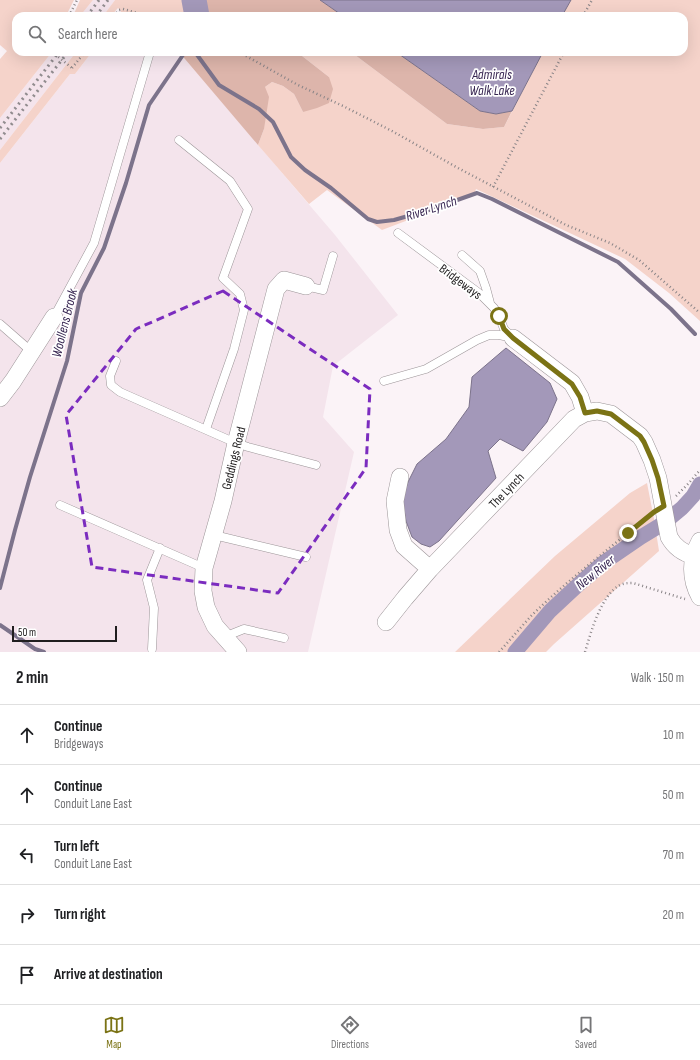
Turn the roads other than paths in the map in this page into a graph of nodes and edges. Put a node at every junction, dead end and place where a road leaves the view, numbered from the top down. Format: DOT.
graph roads {
  1 [pos="149,56"];
  2 [pos="179,140"];
  3 [pos="398,233"];
  4 [pos="462,255"];
  5 [pos="333,256"];
  6 [pos="306,286"];
  7 [pos="490,303"];
  8 [pos="54,318"];
  9 [pos="0,324"];
  10 [pos="513,338"];
  11 [pos="32,352"];
  12 [pos="116,361"];
  13 [pos="384,381"];
  14 [pos="0,398"];
  15 [pos="585,413"];
  16 [pos="206,429"];
  17 [pos="236,443"];
  18 [pos="316,465"];
  19 [pos="400,477"];
  20 [pos="60,505"];
  21 [pos="214,535"];
  22 [pos="700,541"];
  23 [pos="160,548"];
  24 [pos="694,556"];
  25 [pos="306,557"];
  26 [pos="204,568"];
  27 [pos="430,569"];
  28 [pos="699,596"];
  29 [pos="386,622"];
  30 [pos="224,637"];
  31 [pos="284,638"];
  32 [pos="152,649"];
  33 [pos="238,652"];
  1 -- 8 [label="lane"];
  2 -- 16 [label="lane"];
  3 -- 7 [label="lane, Bridgeways"];
  4 -- 7 [label="lane"];
  5 -- 6 [label="lane"];
  6 -- 17 [label="street, Geddings Road"];
  7 -- 10 [label="lane, Bridgeways"];
  8 -- 11 [label="street"];
  9 -- 11 [label="lane"];
  10 -- 13 [label="lane"];
  10 -- 15 [label="street"];
  11 -- 14 [label="street"];
  12 -- 16 [label="lane"];
  15 -- 24 [label="street"];
  15 -- 27 [label="street, The Lynch"];
  16 -- 17 [label="lane"];
  17 -- 18 [label="lane"];
  17 -- 21 [label="street, Geddings Road"];
  19 -- 27 [label="street"];
  20 -- 23 [label="lane"];
  21 -- 25 [label="lane"];
  21 -- 26 [label="street, Geddings Road"];
  22 -- 24 [label="street"];
  23 -- 26 [label="lane"];
  23 -- 32 [label="lane"];
  24 -- 28 [label="street"];
  26 -- 30 [label="street, Geddings Road"];
  27 -- 29 [label="street, The Lynch"];
  30 -- 31 [label="lane"];
  30 -- 33 [label="street, Geddings Road"];
}
